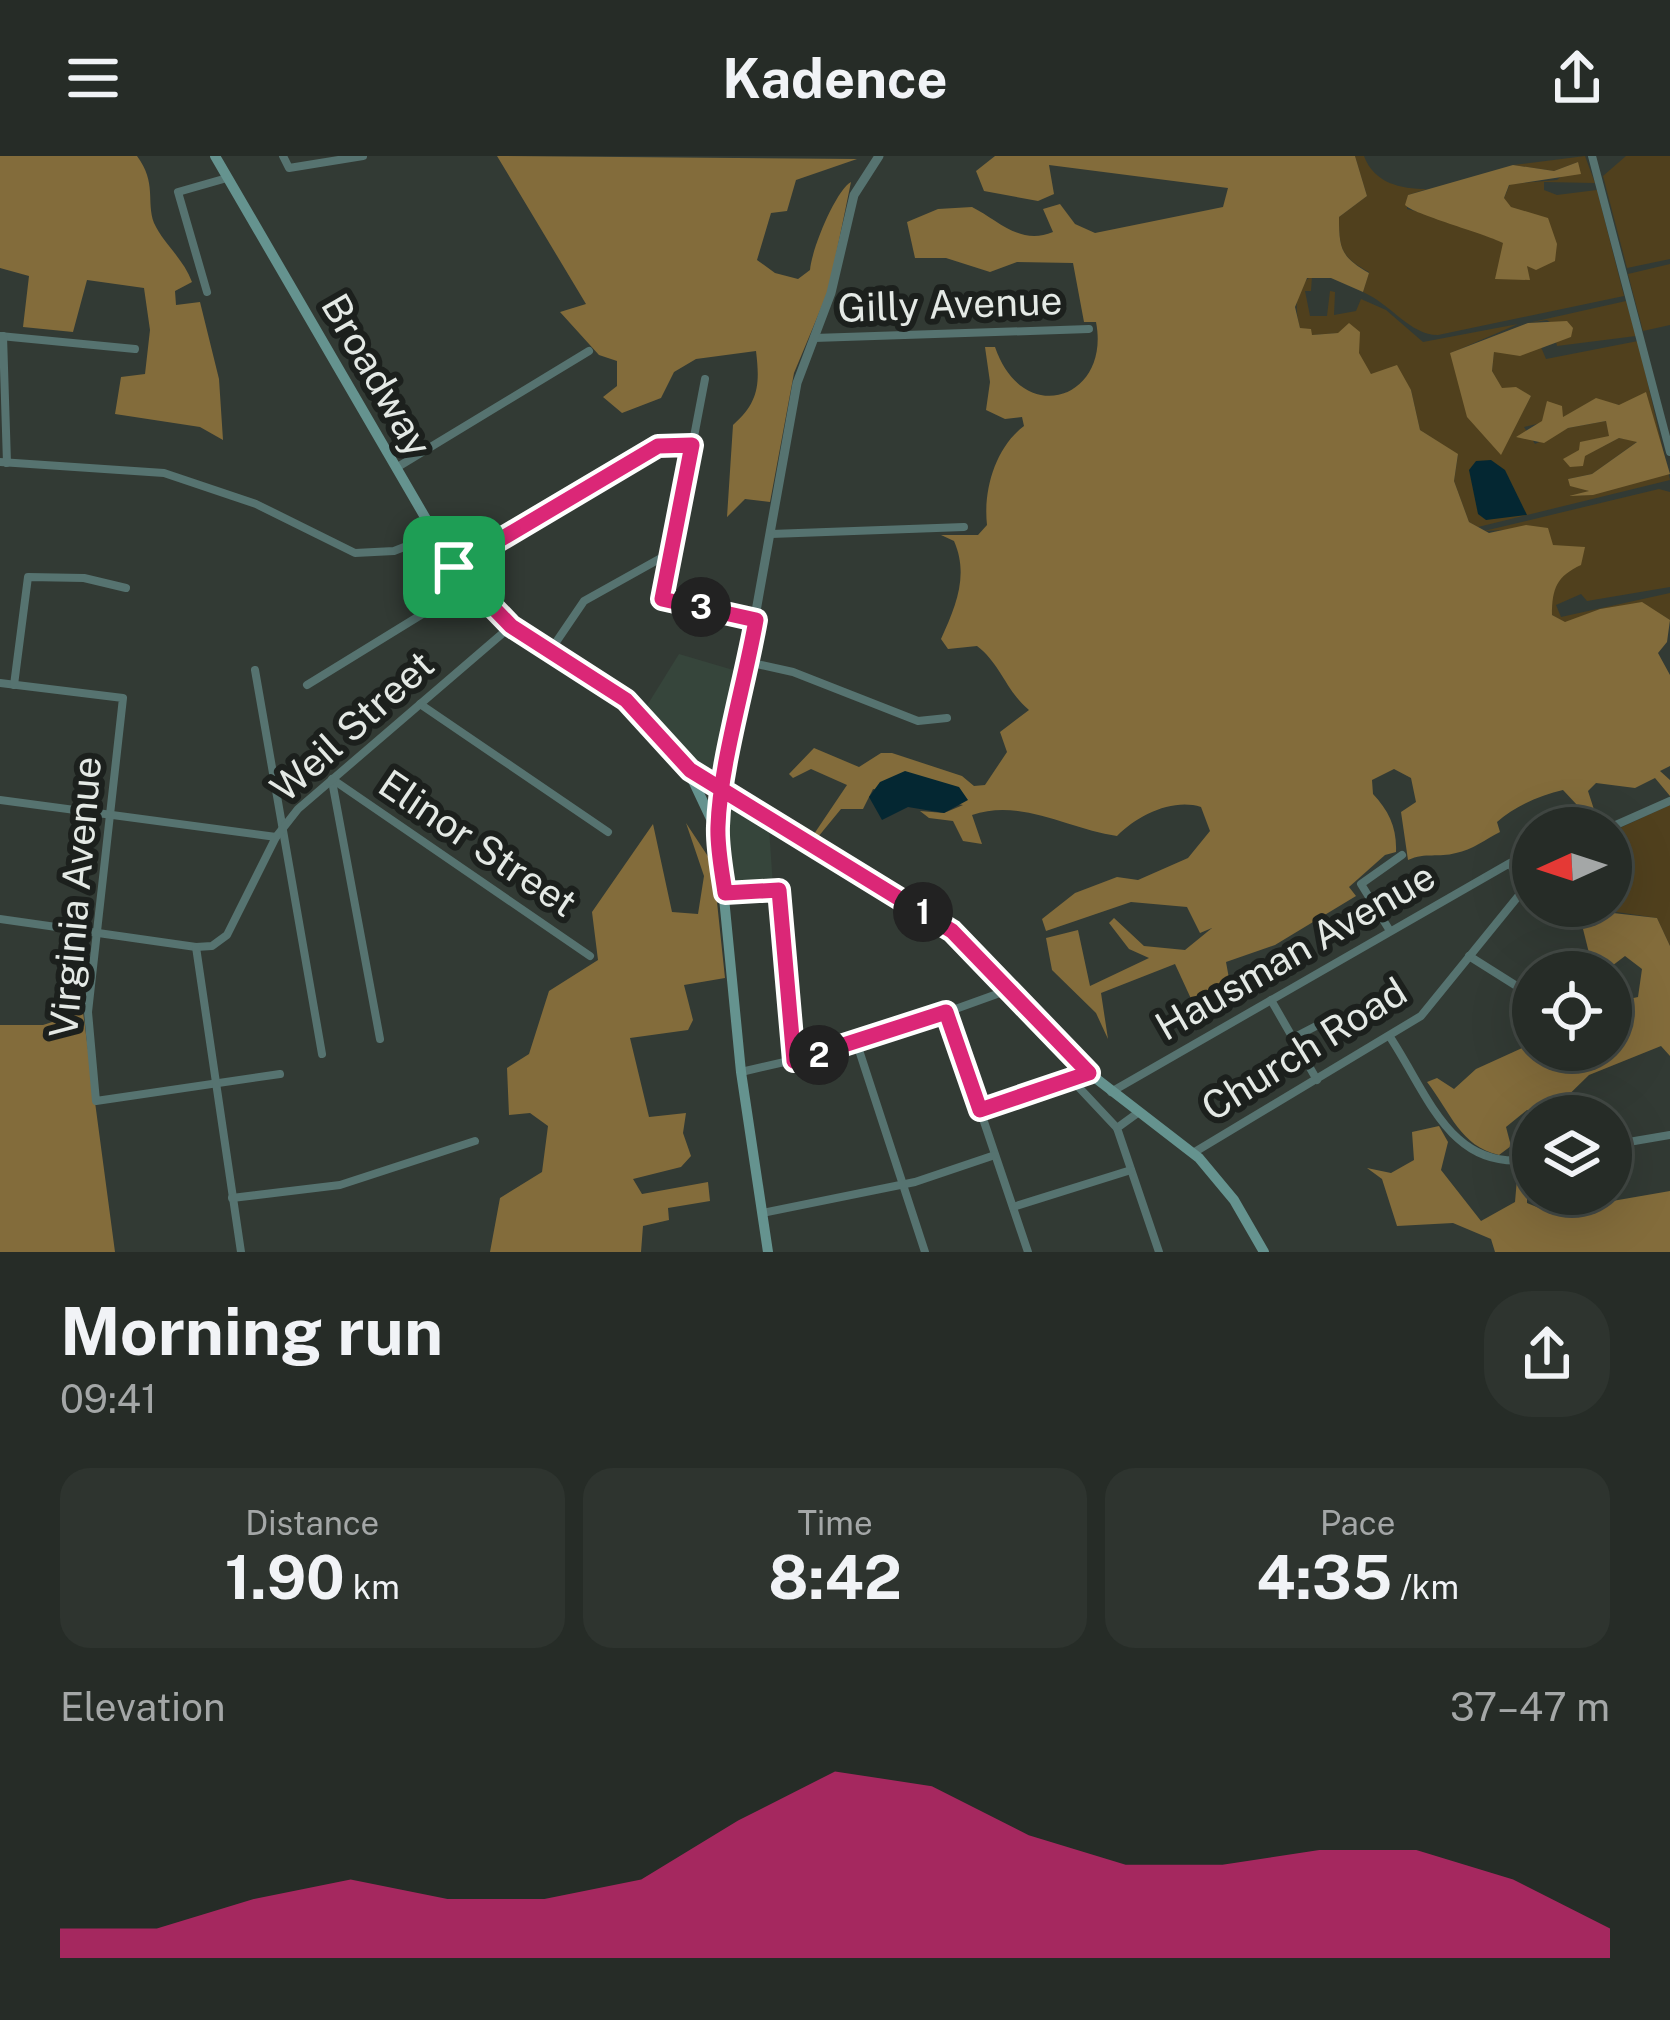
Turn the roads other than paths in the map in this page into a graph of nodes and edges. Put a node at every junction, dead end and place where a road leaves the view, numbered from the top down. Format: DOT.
graph roads {
  1 [pos="284,156"];
  2 [pos="363,156"];
  3 [pos="879,156"];
  4 [pos="1592,156"];
  5 [pos="217,157"];
  6 [pos="227,178"];
  7 [pos="207,292"];
  8 [pos="1089,329"];
  9 [pos="2,336"];
  10 [pos="814,338"];
  11 [pos="135,349"];
  12 [pos="590,351"];
  13 [pos="705,379"];
  14 [pos="692,445"];
  15 [pos="1670,452"];
  16 [pos="3,462"];
  17 [pos="396,468"];
  18 [pos="964,527"];
  19 [pos="771,534"];
  20 [pos="435,535"];
  21 [pos="671,552"];
  22 [pos="454,567"];
  23 [pos="468,586"];
  24 [pos="126,588"];
  25 [pos="756,620"];
  26 [pos="511,626"];
  27 [pos="550,651"];
  28 [pos="748,662"];
  29 [pos="255,670"];
  30 [pos="0,683"];
  31 [pos="14,685"];
  32 [pos="307,685"];
  33 [pos="420,704"];
  34 [pos="947,718"];
  35 [pos="680,760"];
  36 [pos="332,779"];
  37 [pos="724,791"];
  38 [pos="0,800"];
  39 [pos="1670,801"];
  40 [pos="112,816"];
  41 [pos="1632,818"];
  42 [pos="284,825"];
  43 [pos="608,832"];
  44 [pos="276,837"];
  45 [pos="718,842"];
  46 [pos="1402,855"];
  47 [pos="1512,867"];
  48 [pos="725,893"];
  49 [pos="1512,902"];
  50 [pos="0,920"];
  51 [pos="98,932"];
  52 [pos="1390,932"];
  53 [pos="196,946"];
  54 [pos="590,956"];
  55 [pos="1468,956"];
  56 [pos="1512,984"];
  57 [pos="1011,989"];
  58 [pos="1271,1000"];
  59 [pos="946,1012"];
  60 [pos="1320,1024"];
  61 [pos="1390,1036"];
  62 [pos="1292,1038"];
  63 [pos="380,1039"];
  64 [pos="857,1044"];
  65 [pos="322,1054"];
  66 [pos="794,1061"];
  67 [pos="741,1072"];
  68 [pos="1089,1073"];
  69 [pos="280,1074"];
  70 [pos="1071,1079"];
  71 [pos="1317,1080"];
  72 [pos="214,1083"];
  73 [pos="1111,1092"];
  74 [pos="980,1110"];
  75 [pos="1139,1112"];
  76 [pos="1117,1127"];
  77 [pos="1670,1135"];
  78 [pos="475,1141"];
  79 [pos="1632,1141"];
  80 [pos="1193,1153"];
  81 [pos="994,1155"];
  82 [pos="1512,1161"];
  83 [pos="1132,1170"];
  84 [pos="903,1184"];
  85 [pos="232,1198"];
  86 [pos="1012,1208"];
  87 [pos="760,1213"];
  88 [pos="241,1252"];
  89 [pos="768,1252"];
  90 [pos="925,1252"];
  91 [pos="1028,1252"];
  92 [pos="1159,1252"];
  93 [pos="1264,1252"];
  1 -- 2 [label="street"];
  3 -- 10 [label="street"];
  4 -- 15 [label="street"];
  5 -- 6 [label="main road, Broadway"];
  6 -- 7 [label="street"];
  6 -- 17 [label="main road, Broadway"];
  8 -- 10 [label="street, Gilly Avenue"];
  9 -- 11 [label="street"];
  9 -- 16 [label="street"];
  10 -- 19 [label="street"];
  12 -- 17 [label="street"];
  13 -- 14 [label="street"];
  14 -- 21 [label="street"];
  14 -- 22 [label="street"];
  16 -- 20 [label="street"];
  17 -- 20 [label="main road, Broadway"];
  18 -- 19 [label="street"];
  19 -- 25 [label="street"];
  20 -- 22 [label="main road, Broadway"];
  21 -- 25 [label="street"];
  21 -- 27 [label="street"];
  22 -- 23 [label="main road, Broadway"];
  23 -- 26 [label="main road, Broadway"];
  23 -- 32 [label="street"];
  24 -- 31 [label="street"];
  25 -- 28 [label="street"];
  26 -- 27 [label="main road, Broadway"];
  26 -- 33 [label="street, Weil Street"];
  27 -- 35 [label="main road, Broadway"];
  28 -- 34 [label="street"];
  28 -- 37 [label="street"];
  29 -- 42 [label="street"];
  30 -- 31 [label="street"];
  31 -- 40 [label="street, Virginia Avenue"];
  33 -- 36 [label="street, Weil Street"];
  33 -- 43 [label="street"];
  35 -- 37 [label="main road, Broadway"];
  35 -- 45 [label="main road"];
  36 -- 42 [label="street, Weil Street"];
  36 -- 54 [label="street, Elinor Street"];
  36 -- 63 [label="street"];
  37 -- 45 [label="street"];
  37 -- 57 [label="main road, Broadway"];
  38 -- 40 [label="street"];
  39 -- 41 [label="street"];
  40 -- 44 [label="street"];
  40 -- 51 [label="street, Virginia Avenue"];
  42 -- 44 [label="street, Weil Street"];
  42 -- 65 [label="street"];
  44 -- 53 [label="street, Weil Street"];
  45 -- 48 [label="main road"];
  46 -- 52 [label="street"];
  47 -- 52 [label="street, Hausman Avenue"];
  48 -- 66 [label="street"];
  48 -- 67 [label="main road"];
  49 -- 55 [label="street, Church Road"];
  50 -- 51 [label="street"];
  51 -- 53 [label="street"];
  51 -- 72 [label="street, Virginia Avenue"];
  52 -- 58 [label="street, Hausman Avenue"];
  53 -- 72 [label="street"];
  55 -- 56 [label="street"];
  55 -- 61 [label="street, Church Road"];
  57 -- 59 [label="street"];
  57 -- 68 [label="main road, Broadway"];
  58 -- 62 [label="street"];
  58 -- 73 [label="street, Hausman Avenue"];
  59 -- 64 [label="street"];
  59 -- 74 [label="street"];
  60 -- 62 [label="street"];
  61 -- 71 [label="street, Church Road"];
  61 -- 82 [label="street"];
  62 -- 71 [label="street"];
  64 -- 66 [label="street"];
  64 -- 84 [label="street"];
  66 -- 67 [label="street"];
  67 -- 87 [label="main road"];
  68 -- 70 [label="street"];
  68 -- 73 [label="main road, Broadway"];
  69 -- 72 [label="street"];
  70 -- 74 [label="street"];
  70 -- 76 [label="street"];
  71 -- 80 [label="street, Church Road"];
  72 -- 85 [label="street"];
  73 -- 75 [label="main road, Broadway"];
  74 -- 81 [label="street"];
  75 -- 76 [label="street"];
  75 -- 80 [label="main road, Broadway"];
  76 -- 83 [label="street"];
  77 -- 79 [label="street"];
  78 -- 85 [label="street"];
  80 -- 93 [label="main road, Broadway"];
  81 -- 84 [label="street"];
  81 -- 86 [label="street"];
  83 -- 86 [label="street"];
  83 -- 92 [label="street"];
  84 -- 87 [label="street"];
  84 -- 90 [label="street"];
  85 -- 88 [label="street"];
  86 -- 91 [label="street"];
  87 -- 89 [label="main road"];
}
